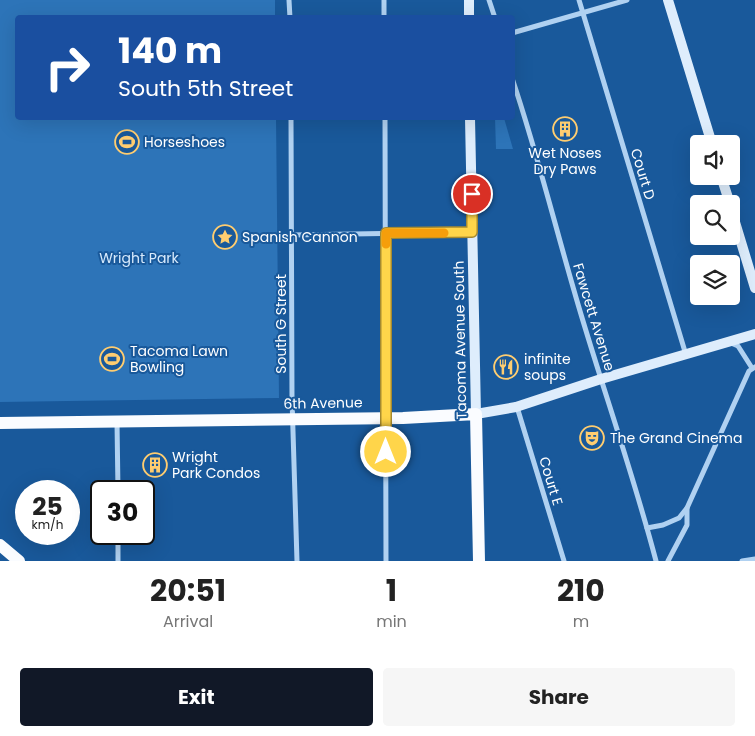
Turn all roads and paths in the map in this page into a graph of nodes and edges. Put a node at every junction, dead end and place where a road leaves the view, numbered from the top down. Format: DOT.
graph roads {
  1 [pos="289,0"];
  2 [pos="384,0"];
  3 [pos="469,0"];
  4 [pos="489,0"];
  5 [pos="579,0"];
  6 [pos="627,0"];
  7 [pos="668,0"];
  8 [pos="582,12"];
  9 [pos="290,15"];
  10 [pos="384,15"];
  11 [pos="469,15"];
  12 [pos="494,15"];
  13 [pos="515,31"];
  14 [pos="515,88"];
  15 [pos="291,120"];
  16 [pos="385,120"];
  17 [pos="470,120"];
  18 [pos="709,135"];
  19 [pos="472,232"];
  20 [pos="386,233"];
  21 [pos="292,234"];
  22 [pos="740,239"];
  23 [pos="755,288"];
  24 [pos="755,334"];
  25 [pos="728,342"];
  26 [pos="686,355"];
  27 [pos="754,368"];
  28 [pos="600,379"];
  29 [pos="516,407"];
  30 [pos="476,414"];
  31 [pos="386,418"];
  32 [pos="293,419"];
  33 [pos="117,421"];
  34 [pos="0,423"];
  35 [pos="118,480"];
  36 [pos="687,508"];
  37 [pos="647,528"];
  38 [pos="0,545"];
  39 [pos="118,545"];
  40 [pos="755,559"];
  41 [pos="19,561"];
  42 [pos="118,561"];
  43 [pos="297,561"];
  44 [pos="386,561"];
  45 [pos="478,561"];
  46 [pos="564,561"];
  47 [pos="656,561"];
  48 [pos="668,561"];
  49 [pos="745,561"];
  1 -- 9 [label="street"];
  2 -- 10 [label="street"];
  3 -- 11 [label="street"];
  4 -- 12 [label="street"];
  5 -- 8 [label="street, Court D"];
  6 -- 8 [label="street"];
  7 -- 18 [label="street"];
  8 -- 13 [label="street"];
  8 -- 26 [label="street, Court D"];
  14 -- 28 [label="street, Fawcett Avenue"];
  15 -- 21 [label="street, South G Street"];
  16 -- 20 [label="street"];
  17 -- 19 [label="street, Tacoma Avenue South"];
  19 -- 20 [label="street"];
  19 -- 30 [label="street, Tacoma Avenue South"];
  20 -- 21 [label="street"];
  20 -- 31 [label="street"];
  21 -- 32 [label="street, South G Street"];
  22 -- 23 [label="street"];
  24 -- 25 [label="street, 6th Avenue"];
  25 -- 26 [label="street, 6th Avenue"];
  25 -- 27 [label="street"];
  26 -- 28 [label="street, 6th Avenue"];
  27 -- 36 [label="street"];
  28 -- 29 [label="street, 6th Avenue"];
  28 -- 37 [label="street, Fawcett Avenue"];
  29 -- 30 [label="street, 6th Avenue"];
  29 -- 46 [label="street, Court E"];
  30 -- 31 [label="main road, 6th Avenue"];
  30 -- 45 [label="main road, Tacoma Avenue South"];
  31 -- 32 [label="main road, 6th Avenue"];
  31 -- 44 [label="street"];
  32 -- 33 [label="main road, 6th Avenue"];
  32 -- 43 [label="street, South G Street"];
  33 -- 34 [label="main road, 6th Avenue"];
  33 -- 35 [label="street"];
  36 -- 37 [label="street"];
  36 -- 48 [label="street"];
  37 -- 47 [label="street, Fawcett Avenue"];
  38 -- 41 [label="main road"];
  39 -- 42 [label="street"];
  40 -- 49 [label="street"];
}
